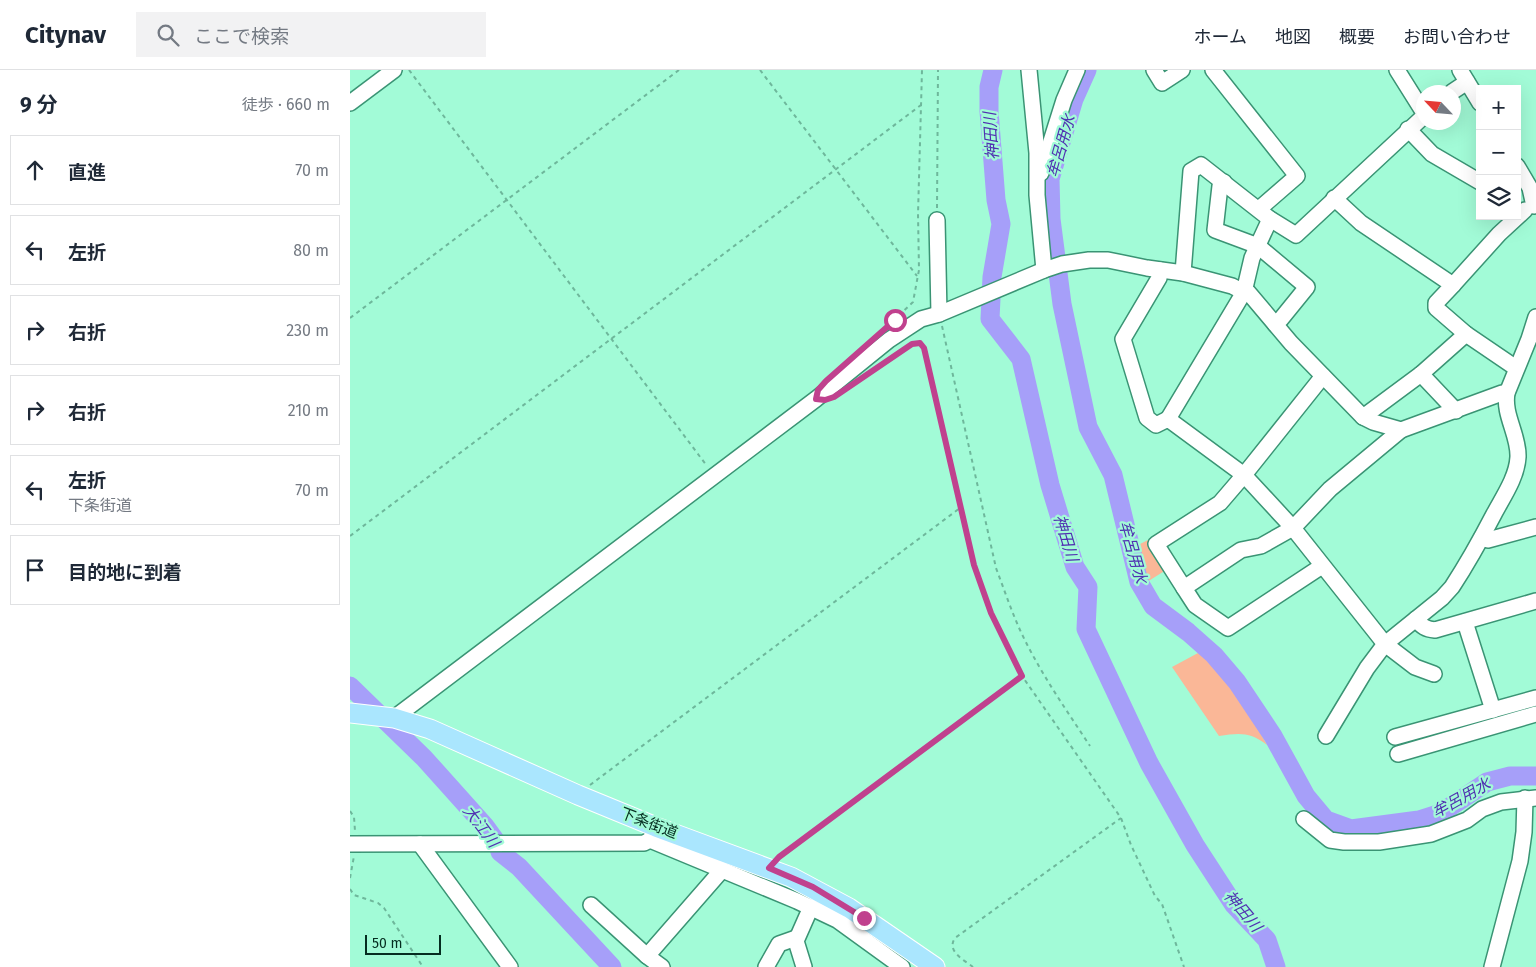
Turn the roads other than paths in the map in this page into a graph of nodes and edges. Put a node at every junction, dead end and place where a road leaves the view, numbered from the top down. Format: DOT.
graph roads {
  1 [pos="394,70"];
  2 [pos="1029,70"];
  3 [pos="1077,70"];
  4 [pos="1154,70"];
  5 [pos="1182,70"];
  6 [pos="1214,70"];
  7 [pos="1397,70"];
  8 [pos="1463,76"];
  9 [pos="1476,97"];
  10 [pos="1416,101"];
  11 [pos="350,103"];
  12 [pos="1416,122"];
  13 [pos="1408,129"];
  14 [pos="1521,173"];
  15 [pos="1037,180"];
  16 [pos="1476,180"];
  17 [pos="1224,182"];
  18 [pos="1334,198"];
  19 [pos="1528,208"];
  20 [pos="1265,214"];
  21 [pos="937,220"];
  22 [pos="1258,246"];
  23 [pos="1046,269"];
  24 [pos="1160,270"];
  25 [pos="1184,273"];
  26 [pos="1453,285"];
  27 [pos="1244,292"];
  28 [pos="942,313"];
  29 [pos="1536,317"];
  30 [pos="1274,324"];
  31 [pos="1466,334"];
  32 [pos="1532,341"];
  33 [pos="1516,368"];
  34 [pos="1421,374"];
  35 [pos="1323,376"];
  36 [pos="1507,394"];
  37 [pos="1456,411"];
  38 [pos="1363,417"];
  39 [pos="1168,419"];
  40 [pos="1401,430"];
  41 [pos="1244,475"];
  42 [pos="1536,527"];
  43 [pos="1293,528"];
  44 [pos="1482,537"];
  45 [pos="1322,566"];
  46 [pos="1184,588"];
  47 [pos="1536,601"];
  48 [pos="1416,619"];
  49 [pos="1465,622"];
  50 [pos="1385,644"];
  51 [pos="1434,674"];
  52 [pos="1536,698"];
  53 [pos="1493,710"];
  54 [pos="355,712"];
  55 [pos="1536,714"];
  56 [pos="391,717"];
  57 [pos="1326,736"];
  58 [pos="1395,737"];
  59 [pos="1398,754"];
  60 [pos="1530,798"];
  61 [pos="1304,819"];
  62 [pos="653,833"];
  63 [pos="350,844"];
  64 [pos="420,844"];
  65 [pos="719,863"];
  66 [pos="591,905"];
  67 [pos="811,907"];
  68 [pos="796,938"];
  69 [pos="647,956"];
  70 [pos="510,967"];
  71 [pos="662,967"];
  72 [pos="766,967"];
  73 [pos="804,967"];
  74 [pos="902,967"];
  75 [pos="935,967"];
  76 [pos="1492,967"];
  1 -- 11 [label="street"];
  2 -- 15 [label="street"];
  3 -- 15 [label="street"];
  4 -- 5 [label="street"];
  6 -- 20 [label="street"];
  7 -- 10 [label="street"];
  8 -- 9 [label="street"];
  12 -- 13 [label="street"];
  13 -- 16 [label="street"];
  13 -- 18 [label="street"];
  14 -- 19 [label="street"];
  15 -- 23 [label="street"];
  17 -- 20 [label="street"];
  17 -- 22 [label="street"];
  17 -- 25 [label="street"];
  18 -- 20 [label="street"];
  18 -- 26 [label="street"];
  19 -- 26 [label="street"];
  20 -- 22 [label="street"];
  21 -- 28 [label="street"];
  22 -- 27 [label="street"];
  22 -- 30 [label="street"];
  23 -- 24 [label="street"];
  23 -- 28 [label="street"];
  24 -- 25 [label="street"];
  24 -- 39 [label="street"];
  25 -- 27 [label="street"];
  26 -- 31 [label="street"];
  27 -- 30 [label="street"];
  27 -- 39 [label="street"];
  28 -- 56 [label="street"];
  29 -- 32 [label="street"];
  30 -- 35 [label="street"];
  31 -- 33 [label="street"];
  31 -- 34 [label="street"];
  32 -- 33 [label="street"];
  33 -- 36 [label="street"];
  34 -- 37 [label="street"];
  34 -- 38 [label="street"];
  35 -- 38 [label="street"];
  35 -- 41 [label="street"];
  36 -- 37 [label="street"];
  36 -- 44 [label="street"];
  37 -- 40 [label="street"];
  38 -- 40 [label="street"];
  39 -- 41 [label="street"];
  40 -- 43 [label="street"];
  41 -- 43 [label="street"];
  41 -- 46 [label="street"];
  42 -- 44 [label="street"];
  43 -- 45 [label="street"];
  43 -- 46 [label="street"];
  44 -- 48 [label="street"];
  45 -- 46 [label="street"];
  45 -- 50 [label="street"];
  47 -- 49 [label="street"];
  48 -- 49 [label="street"];
  48 -- 50 [label="street"];
  49 -- 53 [label="street"];
  50 -- 51 [label="street"];
  50 -- 57 [label="street"];
  52 -- 53 [label="street"];
  53 -- 58 [label="street"];
  54 -- 56 [label="main road, 下条街道"];
  55 -- 59 [label="street"];
  56 -- 62 [label="main road, 下条街道"];
  60 -- 61 [label="street"];
  60 -- 76 [label="street"];
  62 -- 64 [label="street"];
  62 -- 65 [label="main road, 下条街道"];
  63 -- 64 [label="street"];
  64 -- 70 [label="street"];
  65 -- 67 [label="street"];
  65 -- 69 [label="street"];
  65 -- 75 [label="main road, 下条街道"];
  66 -- 69 [label="street"];
  67 -- 68 [label="street"];
  67 -- 74 [label="street"];
  68 -- 72 [label="street"];
  68 -- 73 [label="street"];
  69 -- 71 [label="street"];
}
